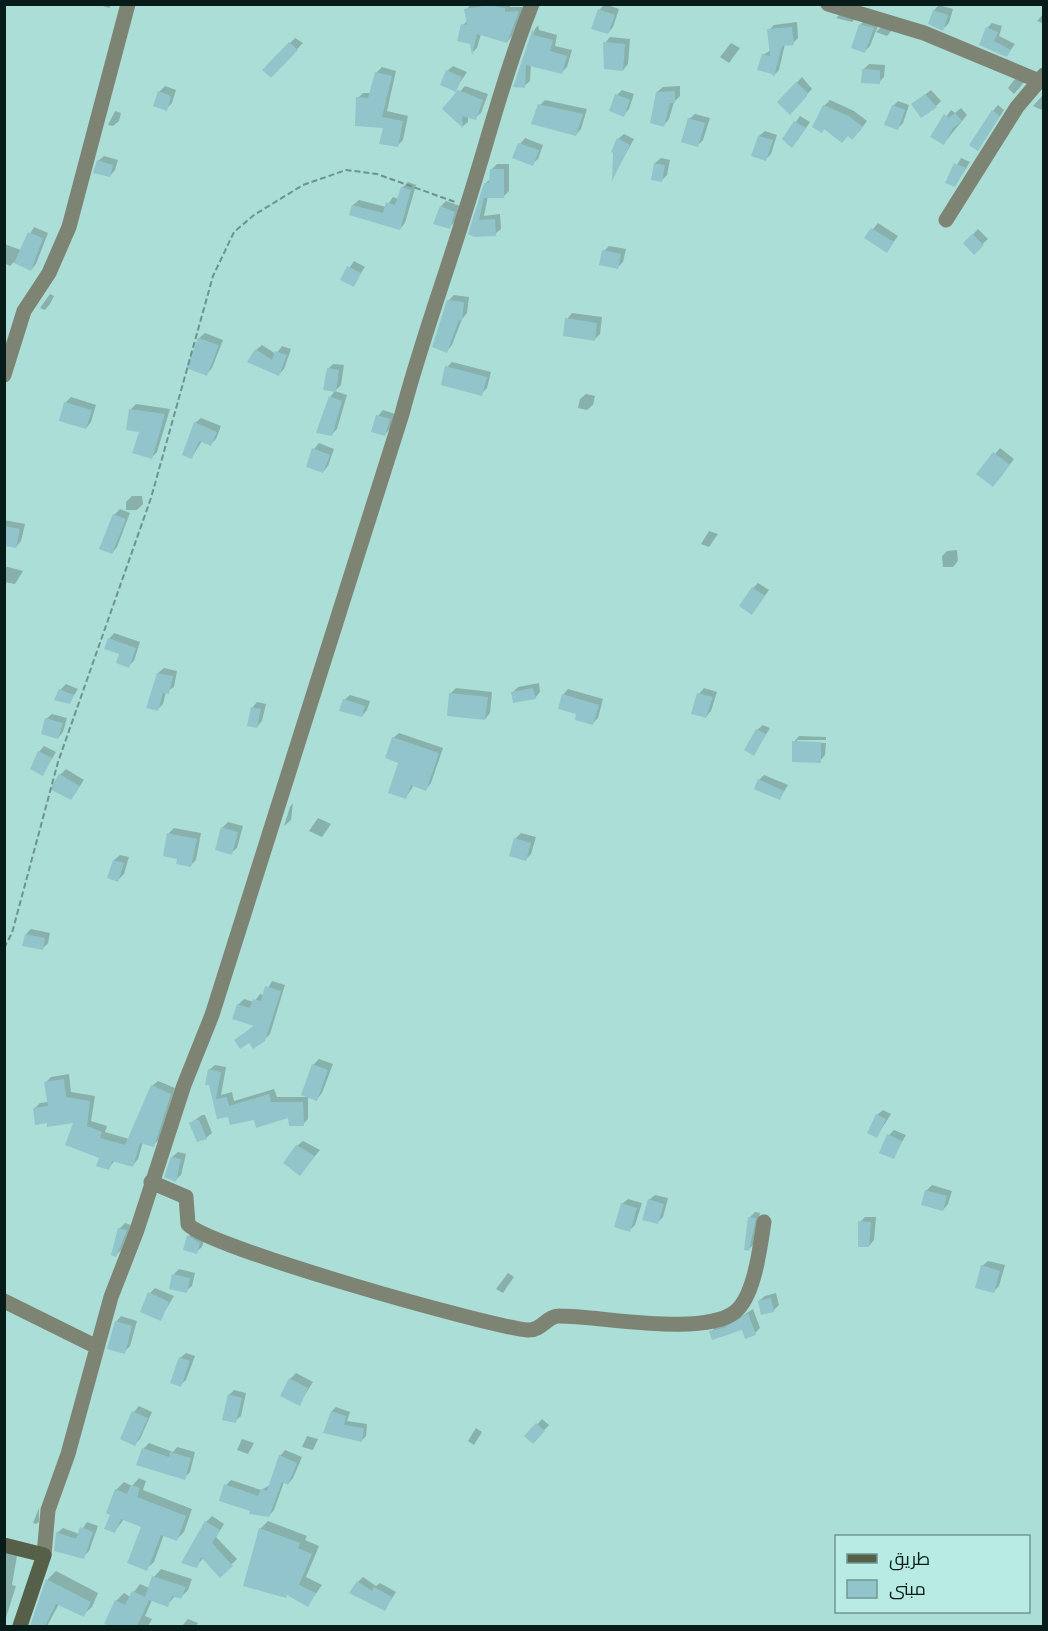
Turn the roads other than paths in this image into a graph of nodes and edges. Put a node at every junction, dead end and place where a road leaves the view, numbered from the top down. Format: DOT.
graph roads {
  1 [pos="128,4"];
  2 [pos="532,4"];
  3 [pos="828,4"];
  4 [pos="1041,78"];
  5 [pos="946,220"];
  6 [pos="4,375"];
  7 [pos="152,1182"];
  8 [pos="764,1222"];
  9 [pos="4,1301"];
  10 [pos="97,1347"];
  11 [pos="4,1545"];
  12 [pos="44,1555"];
  13 [pos="20,1626"];
  1 -- 6 [label="street"];
  2 -- 7 [label="street"];
  3 -- 4 [label="street"];
  4 -- 5 [label="street"];
  7 -- 8 [label="street"];
  7 -- 10 [label="street"];
  9 -- 10 [label="street"];
  10 -- 12 [label="street"];
  11 -- 12 [label="main road"];
  12 -- 13 [label="main road"];
}
